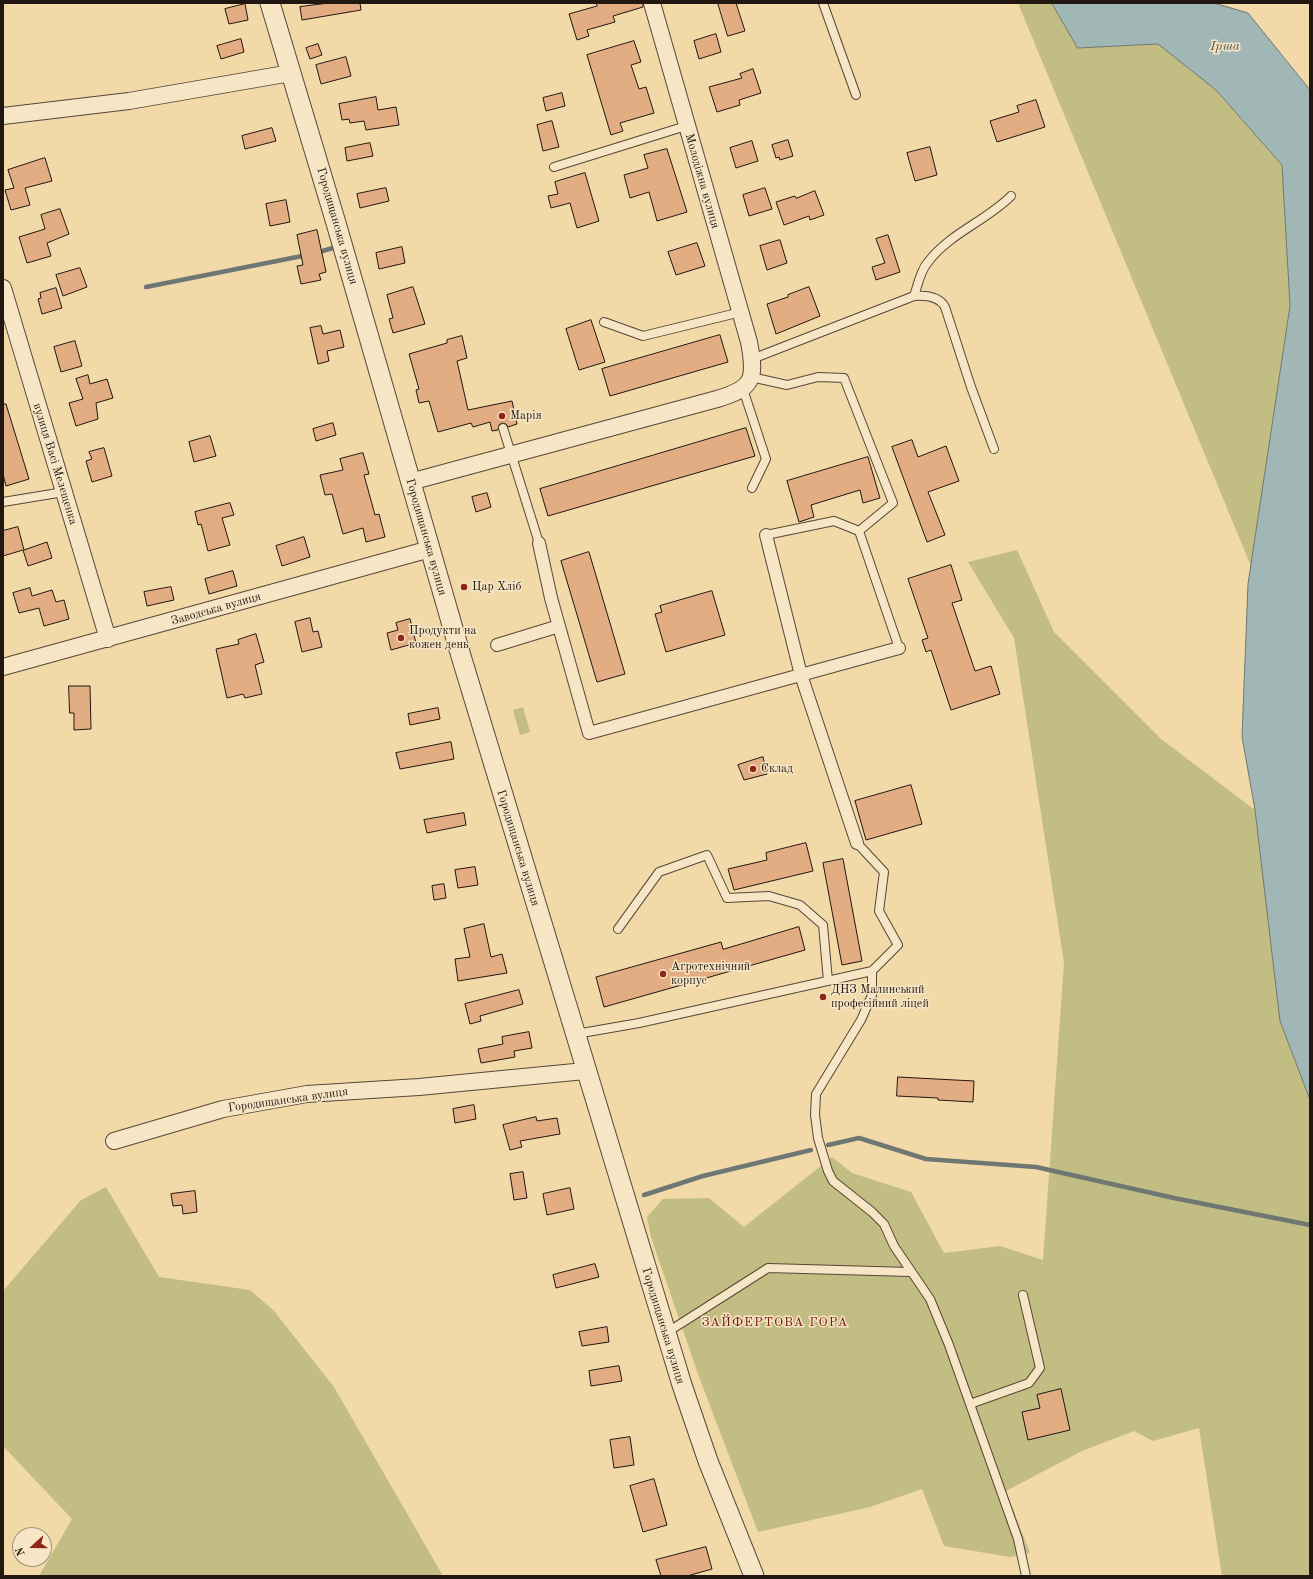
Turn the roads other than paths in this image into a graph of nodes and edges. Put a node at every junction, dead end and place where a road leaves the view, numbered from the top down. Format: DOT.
graph roads {
  1 [pos="270,3"];
  2 [pos="652,3"];
  3 [pos="823,3"];
  4 [pos="292,73"];
  5 [pos="856,95"];
  6 [pos="3,116"];
  7 [pos="686,126"];
  8 [pos="554,167"];
  9 [pos="1011,196"];
  10 [pos="3,288"];
  11 [pos="914,296"];
  12 [pos="741,312"];
  13 [pos="604,322"];
  14 [pos="752,359"];
  15 [pos="747,383"];
  16 [pos="503,428"];
  17 [pos="994,449"];
  18 [pos="510,455"];
  19 [pos="410,482"];
  20 [pos="752,488"];
  21 [pos="64,492"];
  22 [pos="3,502"];
  23 [pos="859,531"];
  24 [pos="766,535"];
  25 [pos="538,543"];
  26 [pos="430,549"];
  27 [pos="559,626"];
  28 [pos="108,639"];
  29 [pos="497,645"];
  30 [pos="899,648"];
  31 [pos="3,667"];
  32 [pos="801,675"];
  33 [pos="856,844"];
  34 [pos="618,929"];
  35 [pos="872,971"];
  36 [pos="828,981"];
  37 [pos="574,1034"];
  38 [pos="585,1071"];
  39 [pos="114,1141"];
  40 [pos="912,1272"];
  41 [pos="1023,1295"];
  42 [pos="666,1333"];
  43 [pos="970,1404"];
  44 [pos="754,1576"];
  45 [pos="1026,1576"];
  1 -- 4 [label="street, Городищанська вулиця"];
  2 -- 7 [label="street, Молодіжна вулиця"];
  3 -- 5 [label="lane"];
  4 -- 6 [label="street"];
  4 -- 19 [label="street, Городищанська вулиця"];
  7 -- 8 [label="lane"];
  7 -- 12 [label="street, Молодіжна вулиця"];
  9 -- 11 [label="lane"];
  10 -- 21 [label="street, вулиця Васі Мелещенка"];
  11 -- 14 [label="lane"];
  11 -- 17 [label="lane"];
  12 -- 13 [label="lane"];
  12 -- 14 [label="street, Молодіжна вулиця"];
  14 -- 15 [label="street, Молодіжна вулиця"];
  15 -- 18 [label="street"];
  15 -- 20 [label="lane"];
  15 -- 23 [label="lane"];
  16 -- 18 [label="lane"];
  18 -- 19 [label="street"];
  18 -- 25 [label="lane"];
  19 -- 26 [label="street, Городищанська вулиця"];
  21 -- 22 [label="lane"];
  21 -- 28 [label="street, вулиця Васі Мелещенка"];
  23 -- 24 [label="lane"];
  23 -- 30 [label="lane"];
  24 -- 32 [label="street"];
  25 -- 27 [label="street"];
  26 -- 28 [label="street, Заводська вулиця"];
  26 -- 37 [label="street, Городищанська вулиця"];
  27 -- 29 [label="street"];
  27 -- 32 [label="street"];
  28 -- 31 [label="street, Заводська вулиця"];
  30 -- 32 [label="street"];
  32 -- 33 [label="street"];
  33 -- 35 [label="lane"];
  34 -- 36 [label="lane"];
  35 -- 36 [label="lane"];
  35 -- 40 [label="lane"];
  36 -- 37 [label="lane"];
  37 -- 38 [label="street, Городищанська вулиця"];
  38 -- 39 [label="street, Городищанська вулиця"];
  38 -- 42 [label="street, Городищанська вулиця"];
  40 -- 42 [label="lane"];
  40 -- 43 [label="lane"];
  41 -- 43 [label="lane"];
  42 -- 44 [label="street, Городищанська вулиця"];
  43 -- 45 [label="lane"];
}
